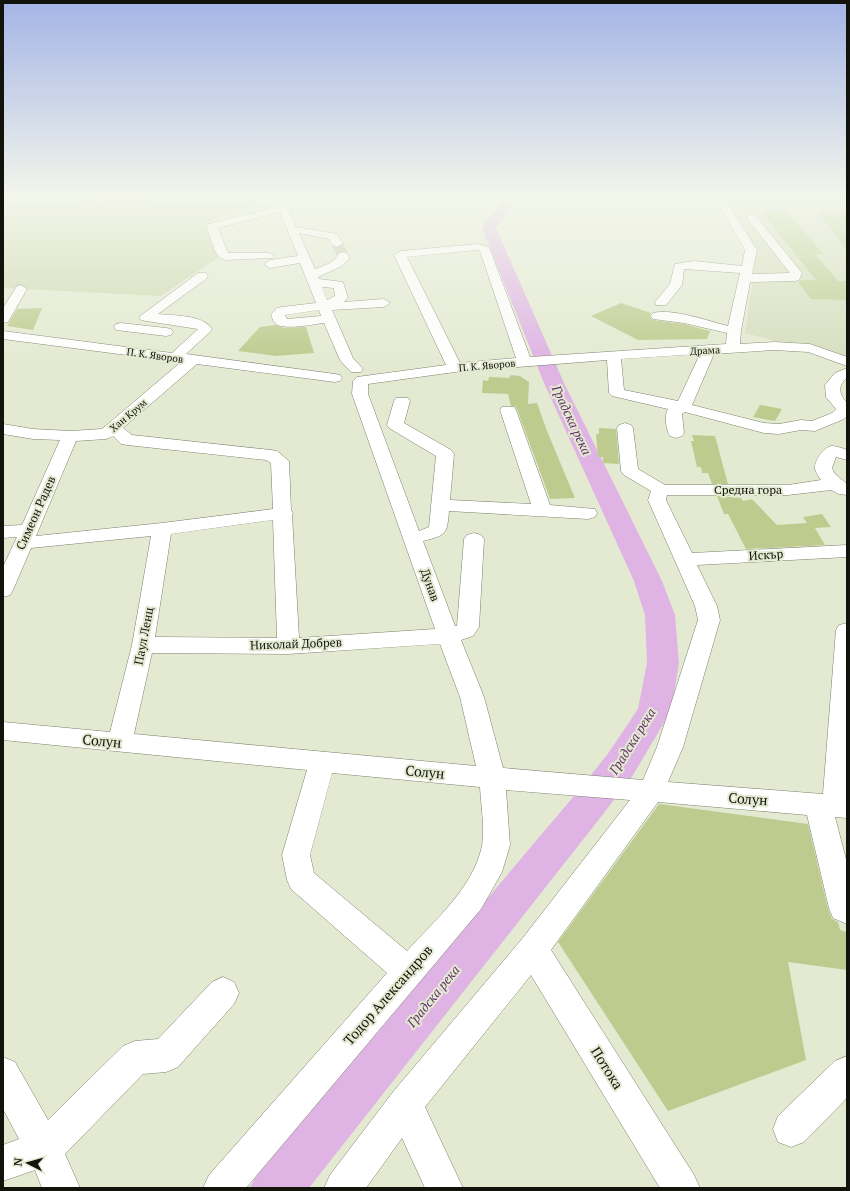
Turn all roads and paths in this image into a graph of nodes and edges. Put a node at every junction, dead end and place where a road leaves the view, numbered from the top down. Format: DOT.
graph roads {
  1 [pos="222,253"];
  2 [pos="301,253"];
  3 [pos="416,253"];
  4 [pos="486,253"];
  5 [pos="750,253"];
  6 [pos="780,253"];
  7 [pos="343,255"];
  8 [pos="304,259"];
  9 [pos="746,274"];
  10 [pos="202,276"];
  11 [pos="312,279"];
  12 [pos="21,289"];
  13 [pos="661,302"];
  14 [pos="384,303"];
  15 [pos="325,311"];
  16 [pos="658,316"];
  17 [pos="3,319"];
  18 [pos="121,327"];
  19 [pos="734,331"];
  20 [pos="3,334"];
  21 [pos="198,336"];
  22 [pos="733,348"];
  23 [pos="710,350"];
  24 [pos="614,356"];
  25 [pos="174,358"];
  26 [pos="562,358"];
  27 [pos="193,360"];
  28 [pos="525,362"];
  29 [pos="847,362"];
  30 [pos="455,368"];
  31 [pos="847,372"];
  32 [pos="352,376"];
  33 [pos="402,401"];
  34 [pos="508,410"];
  35 [pos="679,410"];
  36 [pos="395,425"];
  37 [pos="113,428"];
  38 [pos="374,428"];
  39 [pos="625,428"];
  40 [pos="3,429"];
  41 [pos="676,433"];
  42 [pos="70,436"];
  43 [pos="840,453"];
  44 [pos="841,488"];
  45 [pos="662,490"];
  46 [pos="440,505"];
  47 [pos="543,510"];
  48 [pos="588,513"];
  49 [pos="284,514"];
  50 [pos="162,529"];
  51 [pos="3,532"];
  52 [pos="26,537"];
  53 [pos="413,538"];
  54 [pos="474,539"];
  55 [pos="847,551"];
  56 [pos="685,560"];
  57 [pos="3,590"];
  58 [pos="847,630"];
  59 [pos="448,636"];
  60 [pos="143,645"];
  61 [pos="288,646"];
  62 [pos="3,731"];
  63 [pos="120,742"];
  64 [pos="322,762"];
  65 [pos="492,778"];
  66 [pos="652,792"];
  67 [pos="833,806"];
  68 [pos="847,910"];
  69 [pos="532,949"];
  70 [pos="408,971"];
  71 [pos="223,993"];
  72 [pos="847,1073"];
  73 [pos="3,1074"];
  74 [pos="405,1104"];
  75 [pos="791,1129"];
  76 [pos="44,1149"];
  77 [pos="3,1163"];
  78 [pos="61,1188"];
  79 [pos="222,1188"];
  80 [pos="343,1188"];
  81 [pos="444,1188"];
  82 [pos="682,1188"];
  1 -- 8 [label="street"];
  2 -- 8 [label="street, Дунав"];
  3 -- 30 [label="street"];
  4 -- 28 [label="street"];
  5 -- 9 [label="street"];
  6 -- 9 [label="street"];
  7 -- 11 [label="street"];
  8 -- 11 [label="street, Дунав"];
  9 -- 13 [label="street"];
  9 -- 19 [label="street"];
  10 -- 21 [label="street"];
  11 -- 15 [label="street, Дунав"];
  11 -- 15 [label="street"];
  12 -- 17 [label="street"];
  14 -- 15 [label="street"];
  15 -- 32 [label="street, Дунав"];
  16 -- 19 [label="street"];
  18 -- 21 [label="street"];
  19 -- 22 [label="street"];
  20 -- 25 [label="street, П. К. Яворов"];
  21 -- 25 [label="street"];
  22 -- 23 [label="street, Драма"];
  22 -- 29 [label="street, Драма"];
  23 -- 24 [label="street, Драма"];
  23 -- 35 [label="street"];
  24 -- 26 [label="street, Драма"];
  24 -- 35 [label="street"];
  25 -- 27 [label="street, П. К. Яворов"];
  26 -- 28 [label="street, П. К. Яворов"];
  27 -- 32 [label="street, П. К. Яворов"];
  27 -- 37 [label="street, Хан Крум"];
  28 -- 30 [label="street, П. К. Яворов"];
  30 -- 32 [label="street, П. К. Яворов"];
  31 -- 35 [label="street"];
  32 -- 38 [label="street, Дунав"];
  33 -- 36 [label="street"];
  34 -- 47 [label="street"];
  35 -- 41 [label="street"];
  36 -- 38 [label="street"];
  36 -- 46 [label="street"];
  37 -- 42 [label="street, Хан Крум"];
  37 -- 49 [label="street"];
  38 -- 53 [label="street, Дунав"];
  39 -- 45 [label="street"];
  40 -- 42 [label="street, Хан Крум"];
  42 -- 52 [label="street, Симеон Радев"];
  43 -- 44 [label="street"];
  44 -- 45 [label="street, Средна гора"];
  45 -- 56 [label="street"];
  46 -- 47 [label="street"];
  46 -- 53 [label="street"];
  47 -- 48 [label="street"];
  49 -- 50 [label="street"];
  49 -- 61 [label="street"];
  50 -- 52 [label="street"];
  50 -- 60 [label="street, Паул Ленц"];
  51 -- 52 [label="street"];
  52 -- 57 [label="street, Симеон Радев"];
  53 -- 59 [label="street, Дунав"];
  54 -- 59 [label="street, Николай Добрев"];
  55 -- 56 [label="street, Искър"];
  56 -- 66 [label="street"];
  58 -- 67 [label="street"];
  59 -- 61 [label="street, Николай Добрев"];
  59 -- 65 [label="street, Дунав"];
  60 -- 61 [label="street, Николай Добрев"];
  60 -- 63 [label="street, Паул Ленц"];
  62 -- 63 [label="street, Солун"];
  63 -- 64 [label="street, Солун"];
  64 -- 65 [label="street, Солун"];
  64 -- 70 [label="street"];
  65 -- 66 [label="street, Солун"];
  65 -- 70 [label="street, Тодор Александров"];
  66 -- 67 [label="street, Солун"];
  66 -- 69 [label="street"];
  67 -- 68 [label="street"];
  69 -- 74 [label="street"];
  69 -- 82 [label="street, Потока"];
  70 -- 79 [label="street, Тодор Александров"];
  71 -- 76 [label="street"];
  72 -- 75 [label="street"];
  73 -- 76 [label="street"];
  74 -- 80 [label="street"];
  74 -- 81 [label="street"];
  76 -- 77 [label="street"];
  76 -- 78 [label="street"];
}
